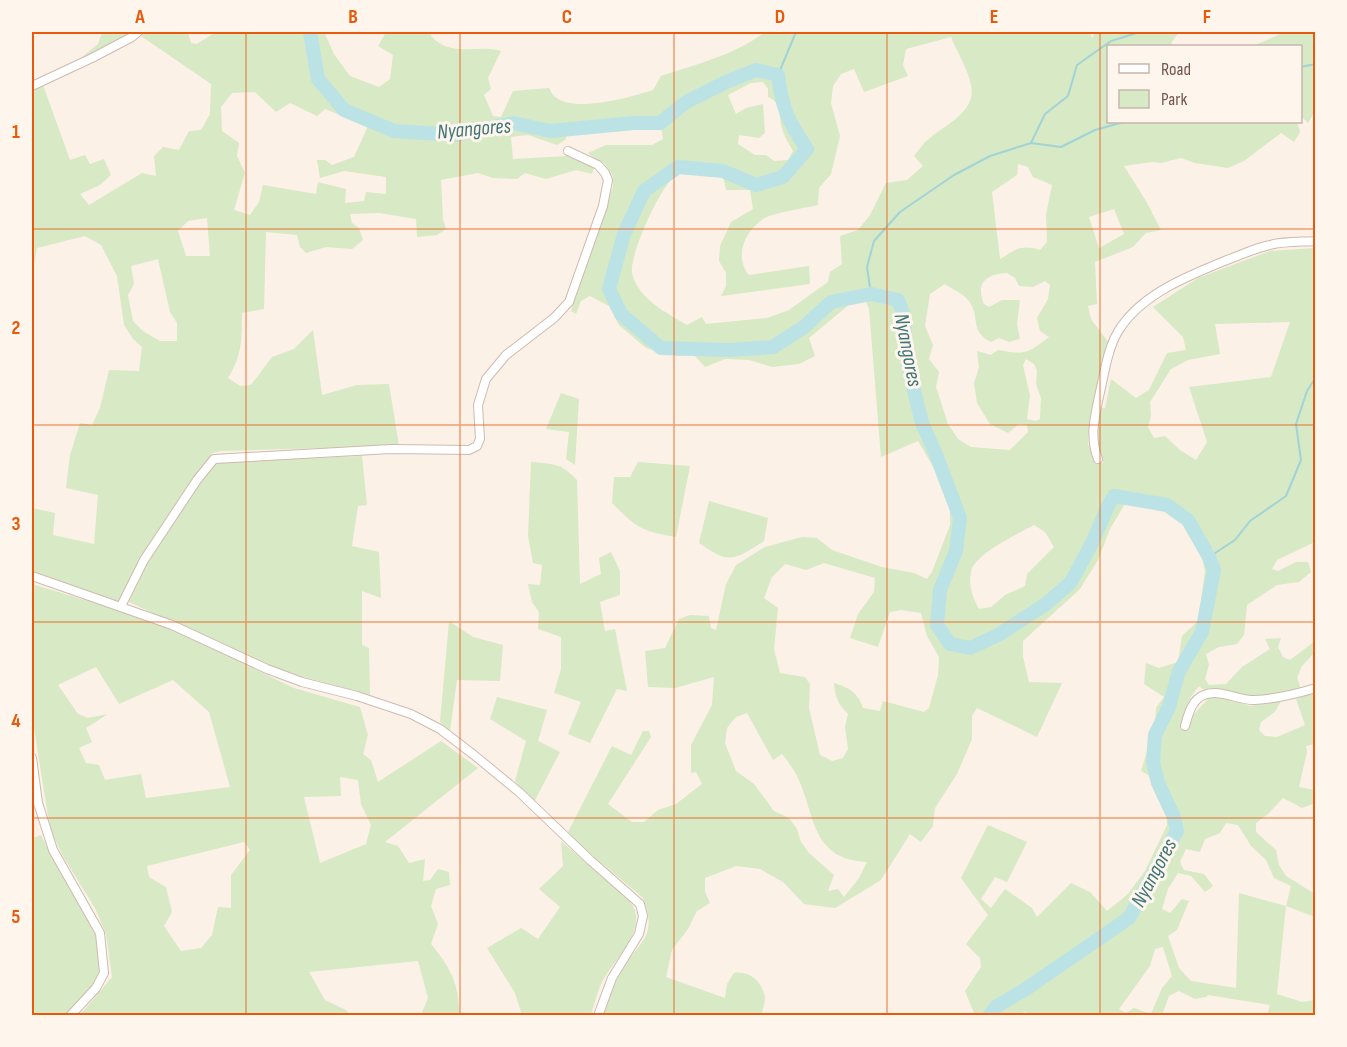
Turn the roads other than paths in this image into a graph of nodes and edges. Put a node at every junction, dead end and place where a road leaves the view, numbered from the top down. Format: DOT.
graph roads {
  1 [pos="138,32"];
  2 [pos="32,86"];
  3 [pos="568,150"];
  4 [pos="1316,241"];
  5 [pos="1098,459"];
  6 [pos="32,576"];
  7 [pos="121,606"];
  8 [pos="1316,688"];
  9 [pos="1185,726"];
  10 [pos="32,758"];
  11 [pos="70,1016"];
  12 [pos="598,1016"];
  1 -- 2 [label="street"];
  3 -- 7 [label="street"];
  4 -- 5 [label="street"];
  6 -- 7 [label="street"];
  7 -- 12 [label="street"];
  8 -- 9 [label="street"];
  10 -- 11 [label="street"];
}
